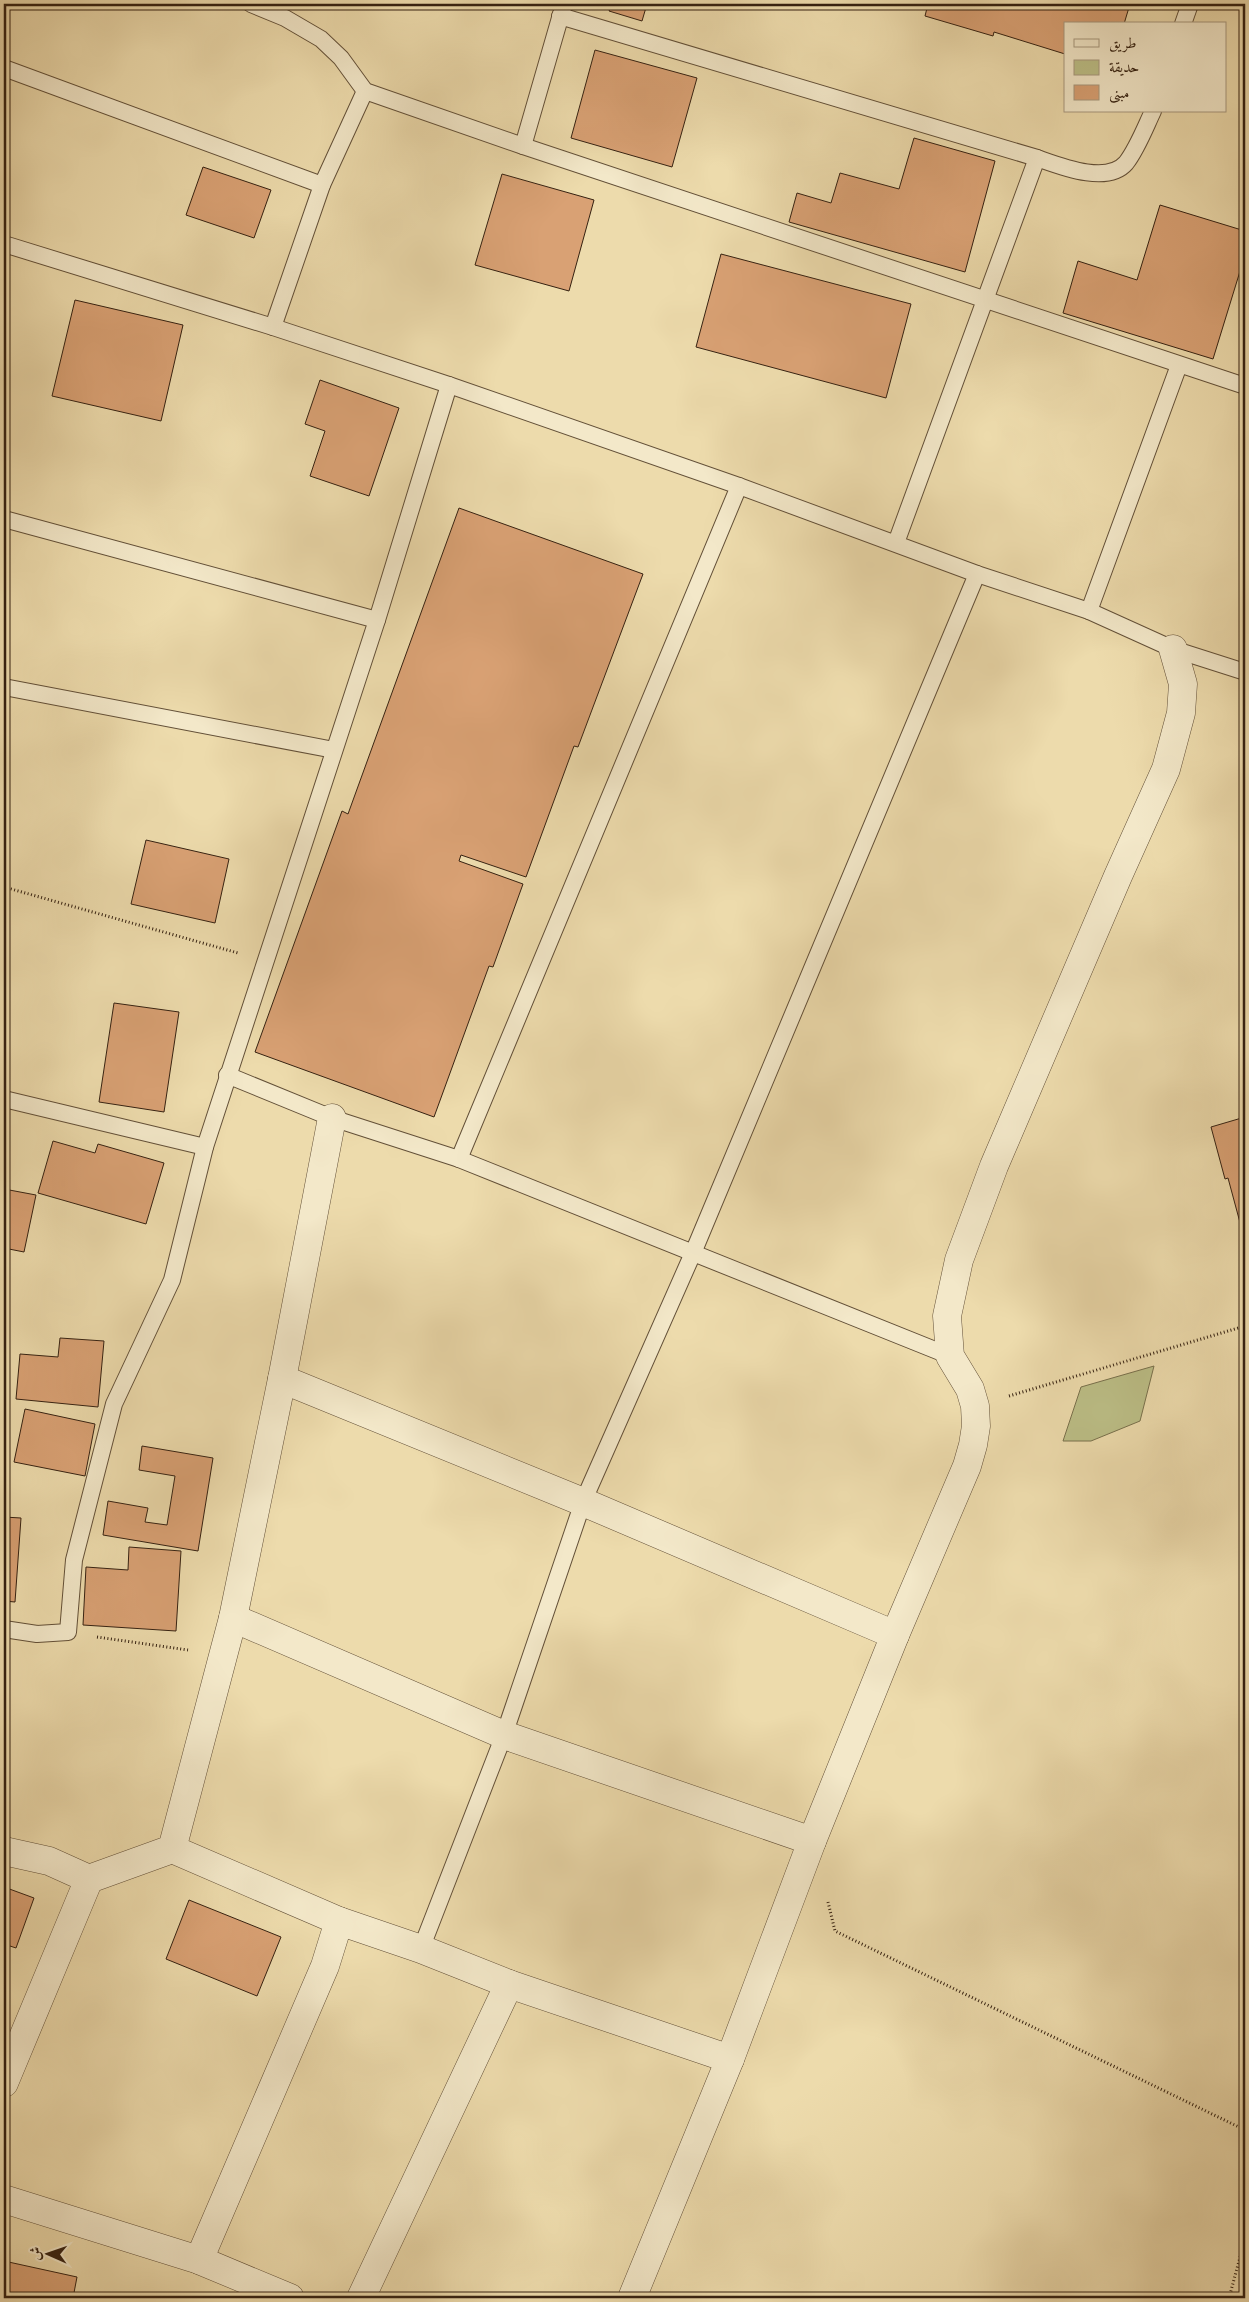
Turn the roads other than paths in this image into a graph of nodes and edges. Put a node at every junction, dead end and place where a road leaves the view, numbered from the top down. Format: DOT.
graph roads {
  1 [pos="251,4"];
  2 [pos="1190,4"];
  3 [pos="562,10"];
  4 [pos="1184,22"];
  5 [pos="4,68"];
  6 [pos="365,91"];
  7 [pos="1152,112"];
  8 [pos="523,146"];
  9 [pos="1038,158"];
  10 [pos="322,186"];
  11 [pos="4,244"];
  12 [pos="986,300"];
  13 [pos="273,327"];
  14 [pos="1179,365"];
  15 [pos="449,385"];
  16 [pos="1245,386"];
  17 [pos="739,486"];
  18 [pos="4,519"];
  19 [pos="896,543"];
  20 [pos="977,574"];
  21 [pos="1089,611"];
  22 [pos="377,620"];
  23 [pos="1173,649"];
  24 [pos="1245,672"];
  25 [pos="4,687"];
  26 [pos="334,750"];
  27 [pos="227,1075"];
  28 [pos="4,1100"];
  29 [pos="332,1118"];
  30 [pos="205,1147"];
  31 [pos="459,1159"];
  32 [pos="693,1253"];
  33 [pos="950,1356"];
  34 [pos="282,1379"];
  35 [pos="583,1502"];
  36 [pos="233,1618"];
  37 [pos="4,1629"];
  38 [pos="895,1635"];
  39 [pos="504,1734"];
  40 [pos="812,1841"];
  41 [pos="172,1849"];
  42 [pos="4,1852"];
  43 [pos="88,1879"];
  44 [pos="339,1921"];
  45 [pos="421,1949"];
  46 [pos="509,1984"];
  47 [pos="730,2059"];
  48 [pos="4,2083"];
  49 [pos="4,2199"];
  50 [pos="199,2260"];
  51 [pos="290,2298"];
  52 [pos="361,2298"];
  53 [pos="632,2298"];
  1 -- 6 [label="lane"];
  2 -- 4 [label="lane"];
  3 -- 8 [label="lane"];
  3 -- 9 [label="lane"];
  5 -- 10 [label="lane"];
  6 -- 8 [label="lane"];
  6 -- 10 [label="lane"];
  7 -- 9 [label="lane"];
  8 -- 12 [label="lane"];
  9 -- 12 [label="lane"];
  10 -- 13 [label="lane"];
  11 -- 13 [label="lane"];
  12 -- 14 [label="lane"];
  12 -- 19 [label="lane"];
  13 -- 15 [label="lane"];
  14 -- 16 [label="lane"];
  14 -- 21 [label="lane"];
  15 -- 17 [label="lane"];
  15 -- 22 [label="lane"];
  17 -- 19 [label="lane"];
  17 -- 31 [label="lane"];
  18 -- 22 [label="lane"];
  19 -- 20 [label="lane"];
  20 -- 21 [label="lane"];
  20 -- 32 [label="lane"];
  21 -- 23 [label="lane"];
  22 -- 26 [label="lane"];
  23 -- 24 [label="lane"];
  23 -- 33 [label="street"];
  25 -- 26 [label="lane"];
  26 -- 27 [label="lane"];
  27 -- 29 [label="lane"];
  27 -- 30 [label="lane"];
  28 -- 30 [label="lane"];
  29 -- 31 [label="lane"];
  29 -- 34 [label="street"];
  30 -- 37 [label="lane"];
  31 -- 32 [label="lane"];
  32 -- 33 [label="lane"];
  32 -- 35 [label="lane"];
  33 -- 38 [label="street"];
  34 -- 35 [label="street"];
  34 -- 36 [label="street"];
  35 -- 38 [label="street"];
  35 -- 39 [label="lane"];
  36 -- 39 [label="street"];
  36 -- 41 [label="street"];
  38 -- 40 [label="street"];
  39 -- 40 [label="street"];
  39 -- 45 [label="lane"];
  40 -- 47 [label="street"];
  41 -- 43 [label="street"];
  41 -- 44 [label="street"];
  42 -- 43 [label="street"];
  43 -- 48 [label="street"];
  44 -- 45 [label="street"];
  44 -- 50 [label="street"];
  45 -- 46 [label="street"];
  46 -- 47 [label="street"];
  46 -- 52 [label="street"];
  47 -- 53 [label="street"];
  49 -- 50 [label="street"];
  50 -- 51 [label="street"];
}
